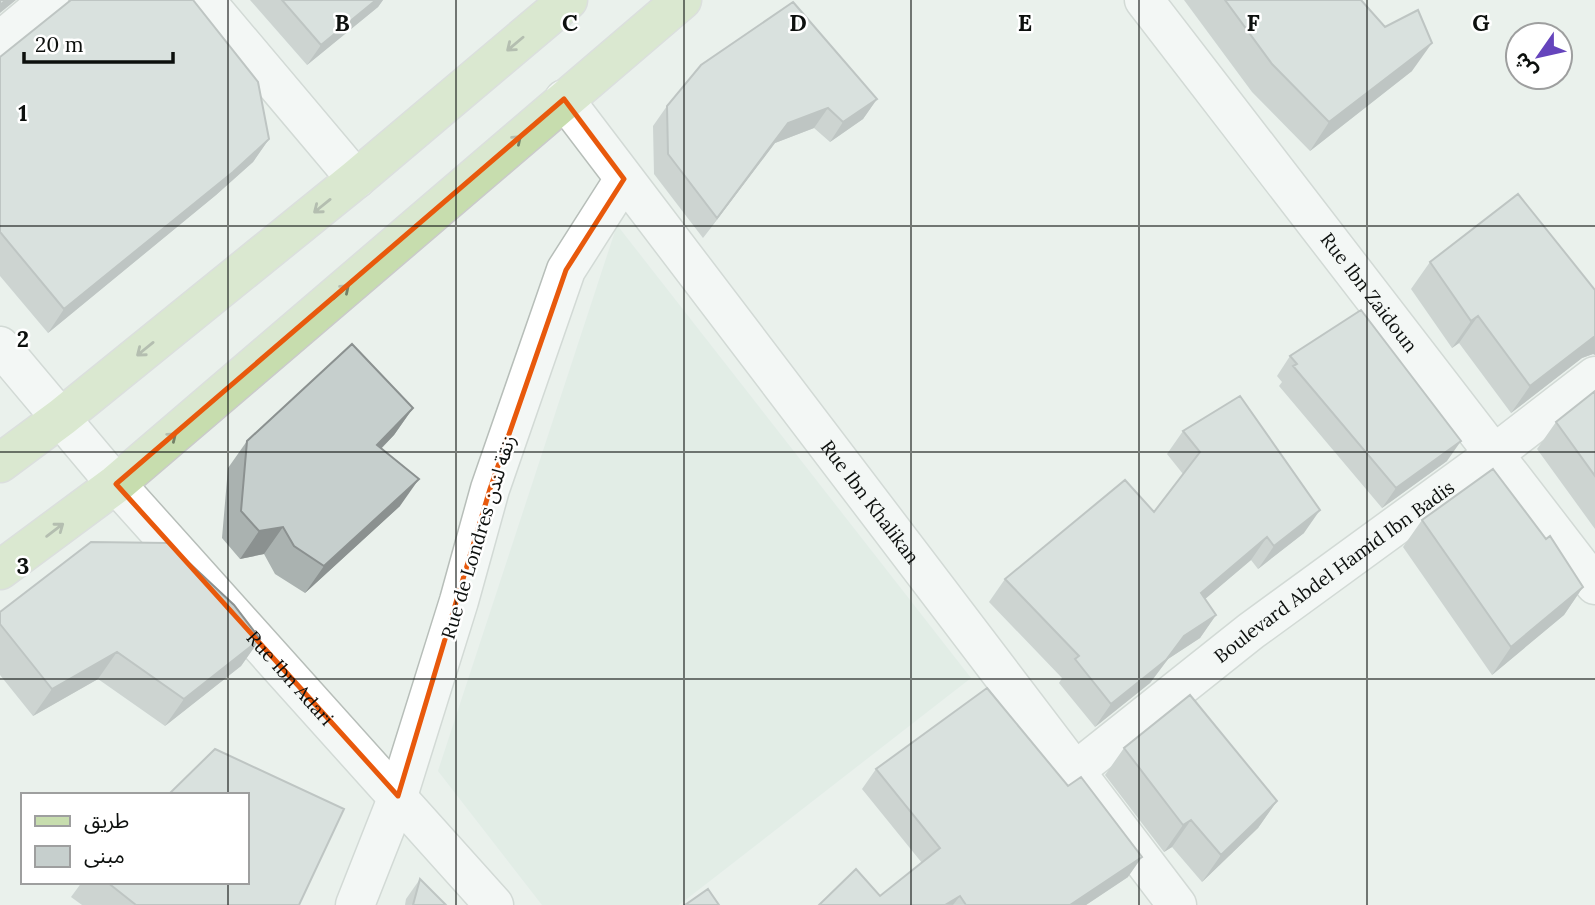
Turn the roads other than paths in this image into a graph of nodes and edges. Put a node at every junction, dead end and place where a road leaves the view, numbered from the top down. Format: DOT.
graph roads {
  1 [pos="48,0"];
  2 [pos="205,0"];
  3 [pos="568,0"];
  4 [pos="681,0"];
  5 [pos="1144,0"];
  6 [pos="0,41"];
  7 [pos="564,99"];
  8 [pos="356,179"];
  9 [pos="624,179"];
  10 [pos="0,346"];
  11 [pos="1595,376"];
  12 [pos="62,417"];
  13 [pos="1494,454"];
  14 [pos="0,463"];
  15 [pos="116,484"];
  16 [pos="0,570"];
  17 [pos="1595,585"];
  18 [pos="1075,771"];
  19 [pos="398,796"];
  20 [pos="355,905"];
  21 [pos="494,905"];
  22 [pos="1177,905"];
  1 -- 6 [label="street"];
  2 -- 8 [label="street"];
  3 -- 8 [label="main road, one-way"];
  4 -- 7 [label="main road"];
  5 -- 13 [label="street, Rue Ibn Zaidoun"];
  7 -- 9 [label="street, Rue Ibn Khalikan"];
  15 -- 7 [label="main road, one-way"];
  8 -- 12 [label="main road, one-way"];
  9 -- 18 [label="street, Rue Ibn Khalikan"];
  9 -- 19 [label="street, Rue de Londres زنقة لندن"];
  10 -- 12 [label="street, Rue Ibn Adari"];
  11 -- 13 [label="street, Boulevard Abdel Hamid Ibn Badis"];
  12 -- 14 [label="main road"];
  12 -- 15 [label="street, Rue Ibn Adari"];
  13 -- 17 [label="street, Rue Ibn Zaidoun"];
  13 -- 18 [label="street, Boulevard Abdel Hamid Ibn Badis"];
  16 -- 15 [label="main road, one-way"];
  15 -- 19 [label="street, Rue Ibn Adari"];
  18 -- 22 [label="street, Rue Ibn Khalikan"];
  19 -- 20 [label="street, Rue de Londres زنقة لندن"];
  19 -- 21 [label="street, Rue Ibn Adari"];
}
